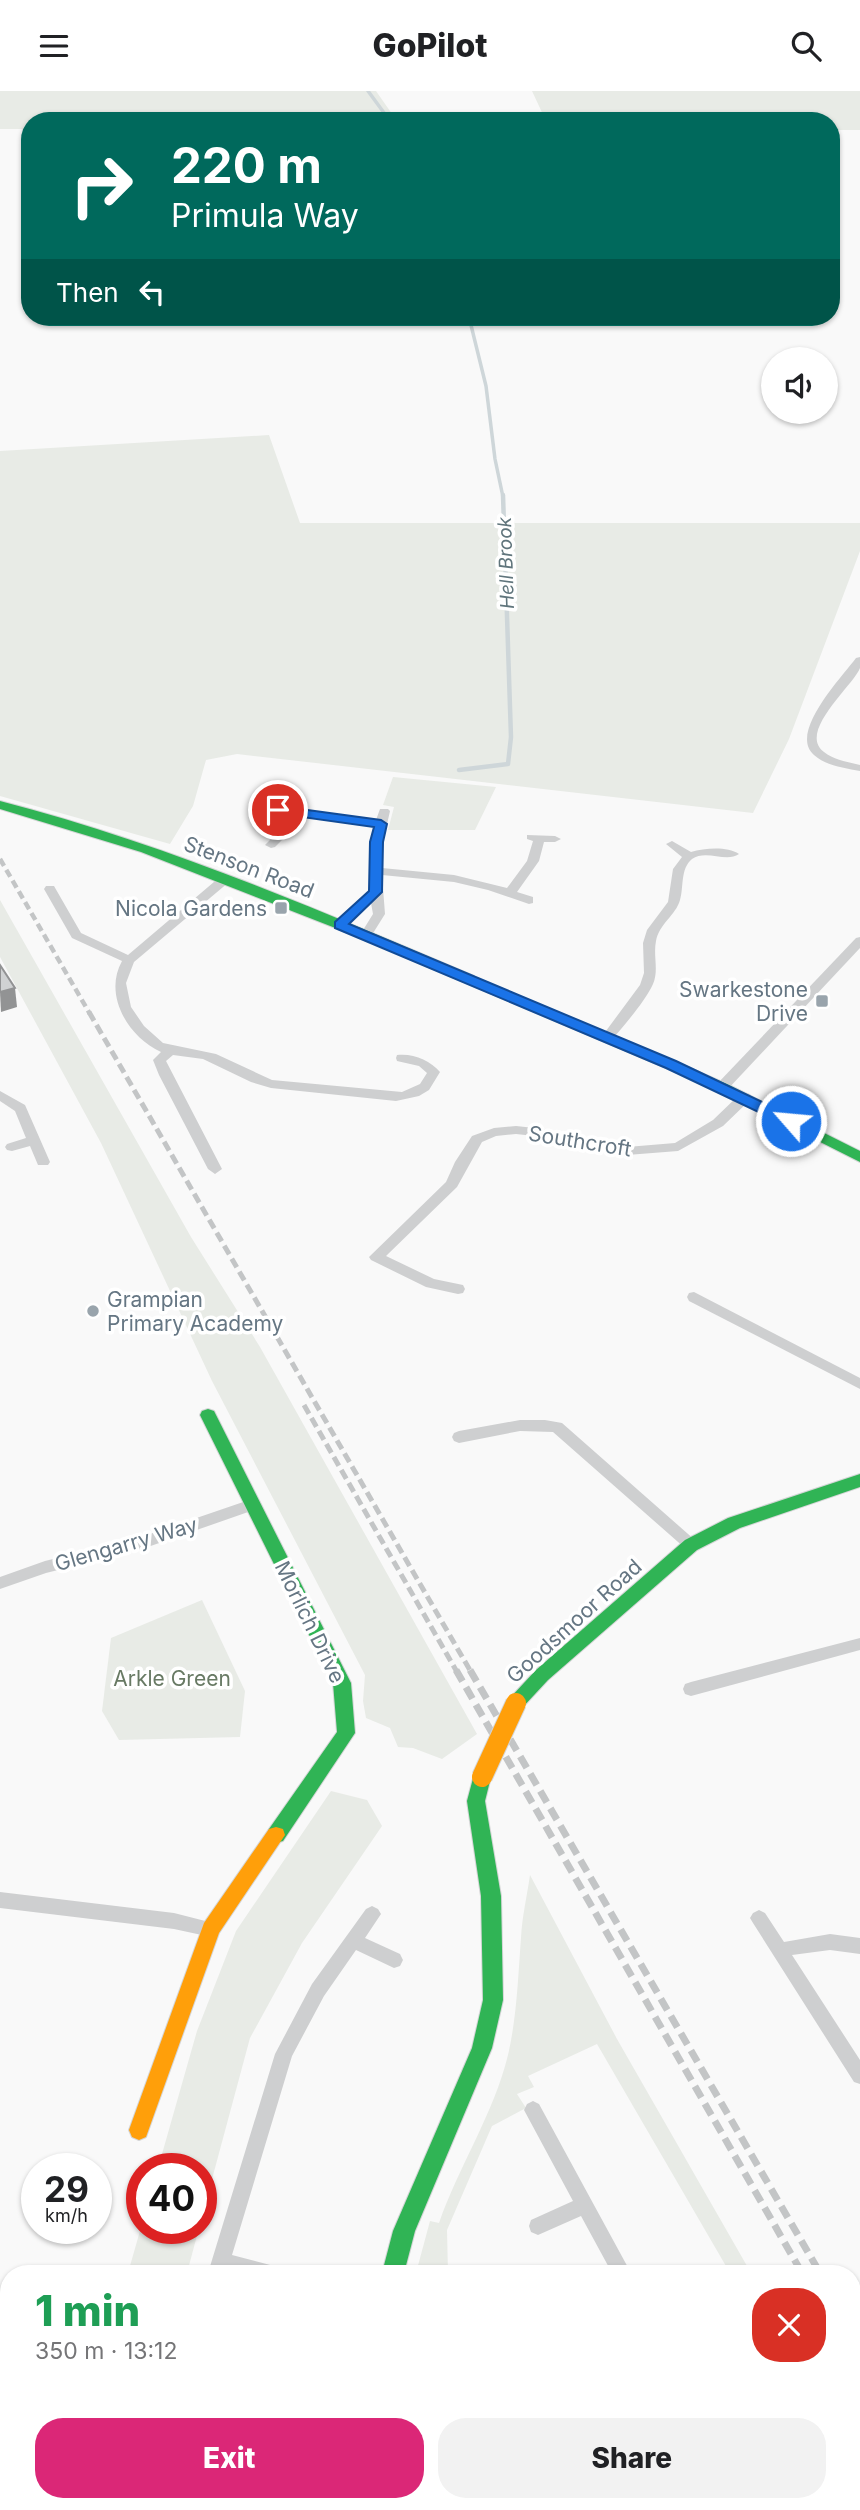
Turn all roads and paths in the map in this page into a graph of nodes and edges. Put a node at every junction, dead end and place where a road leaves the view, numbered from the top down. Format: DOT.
graph roads {
  1 [pos="860,660"];
  2 [pos="860,768"];
  3 [pos="2,806"];
  4 [pos="278,810"];
  5 [pos="384,811"];
  6 [pos="296,813"];
  7 [pos="381,824"];
  8 [pos="555,839"];
  9 [pos="672,844"];
  10 [pos="271,845"];
  11 [pos="733,854"];
  12 [pos="689,856"];
  13 [pos="376,871"];
  14 [pos="225,880"];
  15 [pos="50,889"];
  16 [pos="376,892"];
  17 [pos="511,893"];
  18 [pos="529,900"];
  19 [pos="340,925"];
  20 [pos="366,935"];
  21 [pos="860,941"];
  22 [pos="129,960"];
  23 [pos="607,1038"];
  24 [pos="172,1049"];
  25 [pos="402,1058"];
  26 [pos="722,1087"];
  27 [pos="0,1095"];
  28 [pos="745,1097"];
  29 [pos="34,1140"];
  30 [pos="12,1147"];
  31 [pos="860,1157"];
  32 [pos="43,1162"];
  33 [pos="215,1169"];
  34 [pos="458,1289"];
  35 [pos="694,1297"];
  36 [pos="860,1384"];
  37 [pos="208,1415"];
  38 [pos="459,1437"];
  39 [pos="860,1480"];
  40 [pos="252,1505"];
  41 [pos="691,1545"];
  42 [pos="0,1583"];
  43 [pos="860,1644"];
  44 [pos="691,1689"];
  45 [pos="0,1900"];
  46 [pos="372,1915"];
  47 [pos="759,1918"];
  48 [pos="211,1929"];
  49 [pos="353,1940"];
  50 [pos="860,1946"];
  51 [pos="782,1950"];
  52 [pos="394,1960"];
  53 [pos="860,2076"];
  54 [pos="533,2110"];
  55 [pos="139,2130"];
  56 [pos="585,2205"];
  57 [pos="538,2226"];
  58 [pos="220,2265"];
  59 [pos="395,2265"];
  60 [pos="618,2265"];
  1 -- 2 [label="street"];
  3 -- 14 [label="street, Stenson Road"];
  4 -- 6 [label="street"];
  5 -- 7 [label="street"];
  6 -- 7 [label="street"];
  6 -- 10 [label="street"];
  7 -- 13 [label="street"];
  8 -- 17 [label="street"];
  9 -- 12 [label="street"];
  11 -- 12 [label="street"];
  12 -- 23 [label="street"];
  13 -- 16 [label="street"];
  13 -- 17 [label="street"];
  14 -- 19 [label="street, Stenson Road"];
  14 -- 22 [label="street"];
  15 -- 22 [label="street"];
  16 -- 19 [label="street"];
  16 -- 20 [label="street"];
  17 -- 18 [label="street"];
  19 -- 20 [label="street, Stenson Road"];
  20 -- 23 [label="street, Stenson Road"];
  21 -- 26 [label="street"];
  22 -- 24 [label="street"];
  23 -- 26 [label="street, Stenson Road"];
  24 -- 25 [label="street"];
  24 -- 33 [label="street"];
  26 -- 28 [label="street, Stenson Road"];
  27 -- 29 [label="street"];
  28 -- 31 [label="street, Stenson Road"];
  28 -- 34 [label="street, Southcroft"];
  29 -- 30 [label="street"];
  29 -- 32 [label="street"];
  35 -- 36 [label="street"];
  37 -- 40 [label="street, Morlich Drive"];
  38 -- 41 [label="street"];
  39 -- 41 [label="street, Goodsmoor Road"];
  40 -- 42 [label="street, Glengarry Way"];
  40 -- 48 [label="street, Morlich Drive"];
  41 -- 59 [label="street, Goodsmoor Road, bridge"];
  43 -- 44 [label="street"];
  45 -- 48 [label="street"];
  46 -- 49 [label="street"];
  47 -- 51 [label="street"];
  48 -- 55 [label="street, Morlich Drive"];
  49 -- 52 [label="street"];
  49 -- 58 [label="street"];
  50 -- 51 [label="street"];
  51 -- 53 [label="street"];
  54 -- 56 [label="street"];
  56 -- 57 [label="street"];
  56 -- 60 [label="street"];
}
